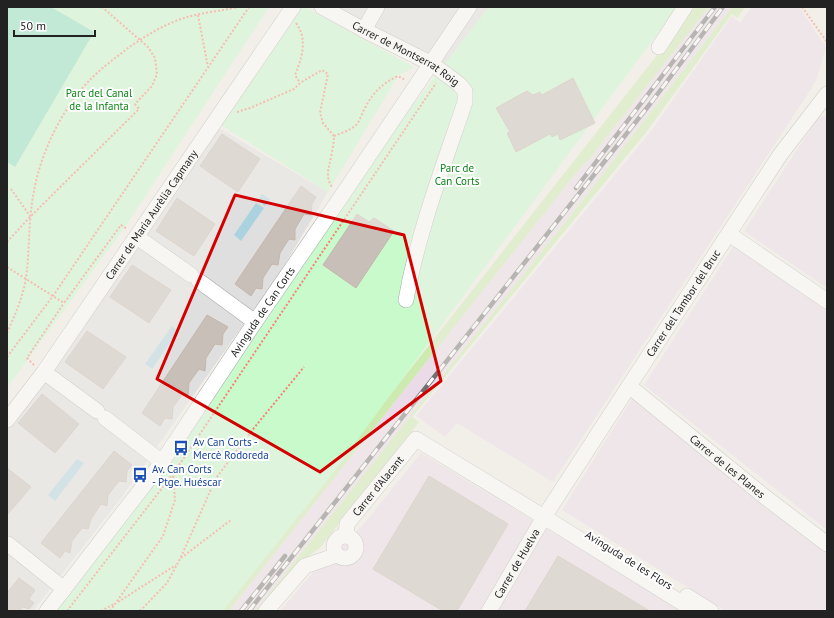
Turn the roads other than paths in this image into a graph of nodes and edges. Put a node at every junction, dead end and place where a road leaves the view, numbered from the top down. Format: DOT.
graph roads {
  1 [pos="322,7"];
  2 [pos="377,7"];
  3 [pos="469,7"];
  4 [pos="685,7"];
  5 [pos="291,11"];
  6 [pos="364,30"];
  7 [pos="659,47"];
  8 [pos="432,64"];
  9 [pos="827,94"];
  10 [pos="729,234"];
  11 [pos="137,237"];
  12 [pos="406,300"];
  13 [pos="827,301"];
  14 [pos="255,322"];
  15 [pos="44,372"];
  16 [pos="629,386"];
  17 [pos="7,420"];
  18 [pos="416,439"];
  19 [pos="162,462"];
  20 [pos="544,517"];
  21 [pos="8,544"];
  22 [pos="827,544"];
  23 [pos="64,589"];
  24 [pos="689,610"];
  25 [pos="47,611"];
  26 [pos="266,611"];
  27 [pos="489,611"];
  28 [pos="711,611"];
  1 -- 6 [label="street, Carrer de Montserrat Roig"];
  2 -- 6 [label="street"];
  3 -- 8 [label="street, Avinguda de Can Corts"];
  4 -- 7 [label="street"];
  5 -- 11 [label="street, Carrer de Maria Aurèlia Capmany"];
  6 -- 8 [label="street, Carrer de Montserrat Roig"];
  8 -- 12 [label="street, Carrer de Montserrat Roig"];
  8 -- 14 [label="street, Avinguda de Can Corts"];
  9 -- 10 [label="street, Carrer del Tambor del Bruc"];
  10 -- 13 [label="street"];
  10 -- 16 [label="street, Carrer del Tambor del Bruc"];
  11 -- 14 [label="street"];
  11 -- 15 [label="street, Carrer de Maria Aurèlia Capmany"];
  14 -- 19 [label="street, Avinguda de Can Corts"];
  15 -- 17 [label="street, Carrer de Maria Aurèlia Capmany"];
  15 -- 19 [label="street"];
  16 -- 20 [label="street, Carrer del Tambor del Bruc"];
  16 -- 22 [label="street, Carrer de les Planes"];
  18 -- 20 [label="street, Avinguda de les Flors"];
  18 -- 26 [label="street, Carrer d'Alacant"];
  19 -- 23 [label="street, Avinguda de Can Corts"];
  20 -- 24 [label="street, Avinguda de les Flors"];
  20 -- 27 [label="street, Carrer de Huelva"];
  20 -- 28 [label="street, Avinguda de les Flors"];
  21 -- 23 [label="street"];
  23 -- 25 [label="street, Avinguda de Can Corts"];
}
